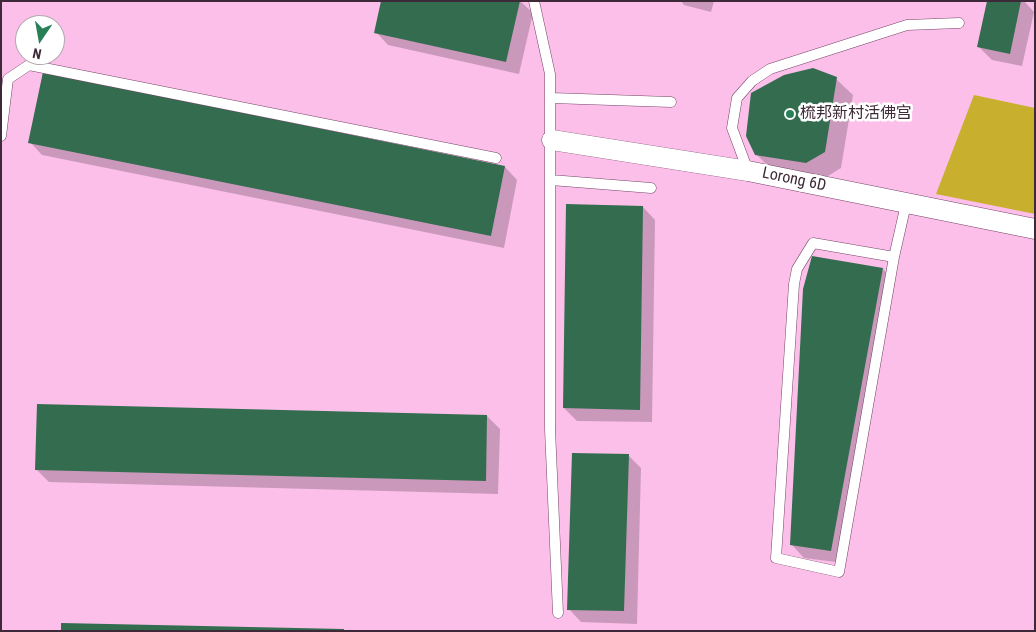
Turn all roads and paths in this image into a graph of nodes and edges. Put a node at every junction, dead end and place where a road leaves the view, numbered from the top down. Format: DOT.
graph roads {
  1 [pos="534,1"];
  2 [pos="959,22"];
  3 [pos="551,98"];
  4 [pos="671,102"];
  5 [pos="1,136"];
  6 [pos="552,140"];
  7 [pos="496,158"];
  8 [pos="748,170"];
  9 [pos="551,180"];
  10 [pos="651,188"];
  11 [pos="906,204"];
  12 [pos="1035,229"];
  13 [pos="894,257"];
  14 [pos="558,614"];
  1 -- 3 [label="lane"];
  2 -- 8 [label="lane"];
  3 -- 4 [label="lane"];
  3 -- 6 [label="lane"];
  5 -- 7 [label="lane"];
  6 -- 8 [label="street, Lorong 6D"];
  6 -- 9 [label="lane"];
  8 -- 11 [label="street, Lorong 6D"];
  9 -- 10 [label="lane"];
  9 -- 14 [label="lane"];
  11 -- 12 [label="street, Lorong 6D"];
  11 -- 13 [label="lane"];
  13 -- 13 [label="lane"];
}
